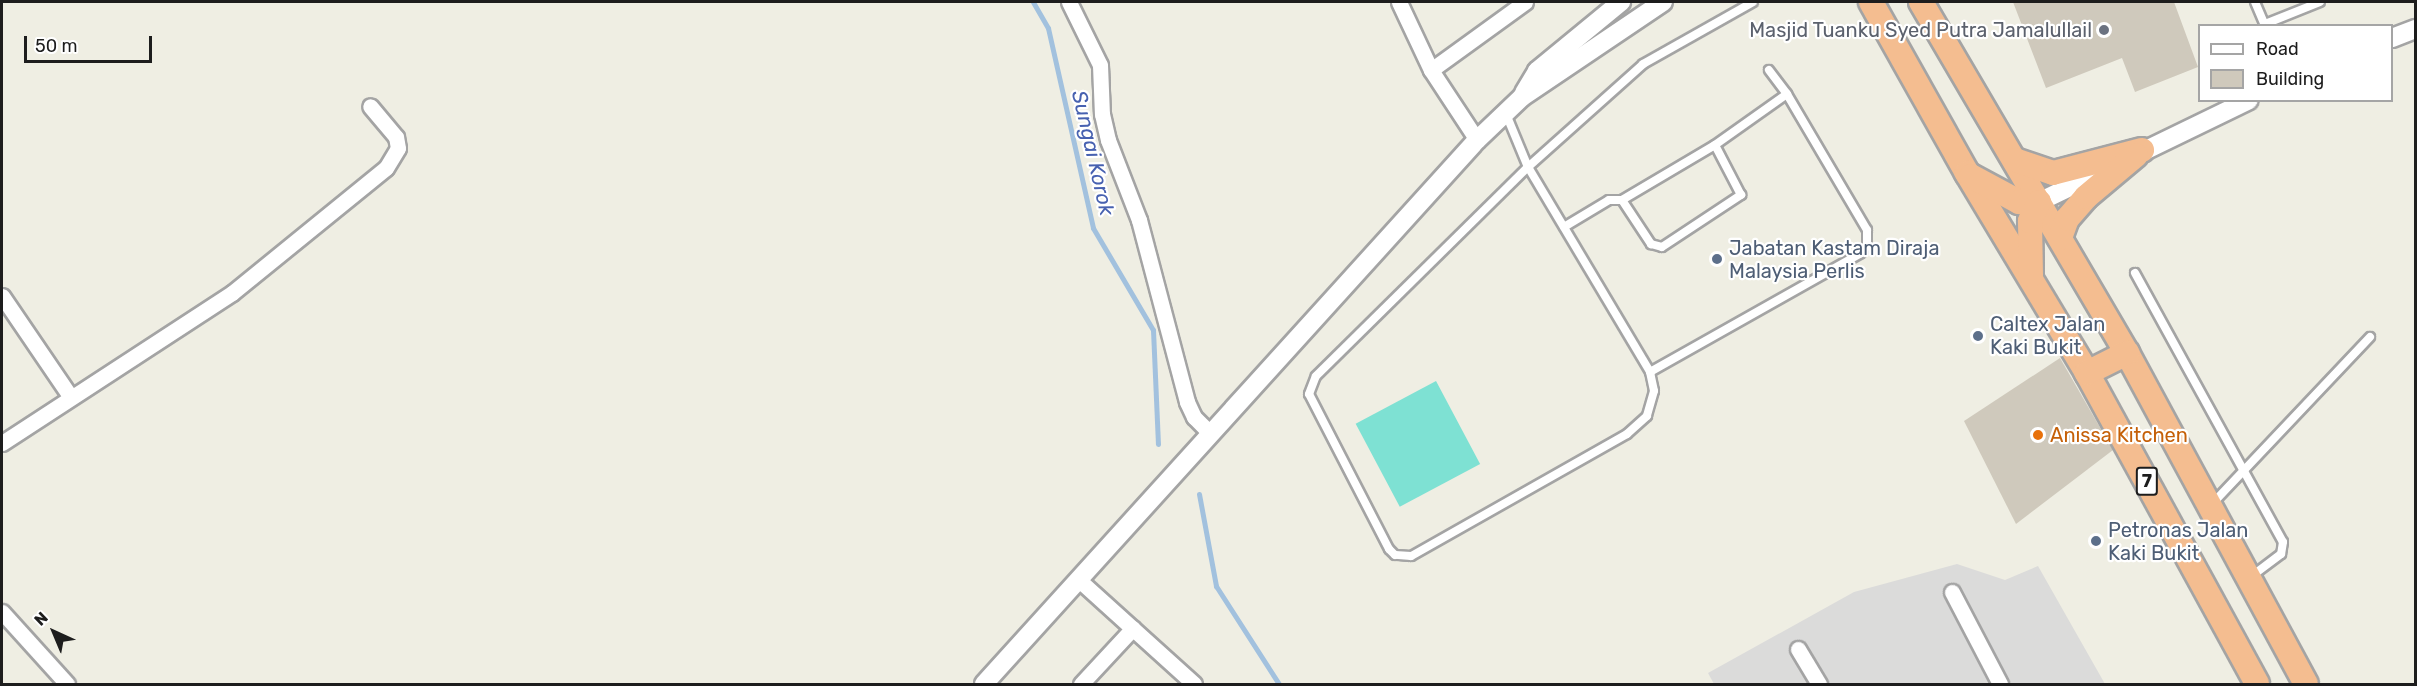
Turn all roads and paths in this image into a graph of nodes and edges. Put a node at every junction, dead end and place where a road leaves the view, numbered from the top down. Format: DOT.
graph roads {
  1 [pos="1069,2"];
  2 [pos="1399,2"];
  3 [pos="1526,2"];
  4 [pos="1621,2"];
  5 [pos="1663,2"];
  6 [pos="1754,2"];
  7 [pos="1921,2"];
  8 [pos="2255,2"];
  9 [pos="2320,2"];
  10 [pos="1871,3"];
  11 [pos="2265,24"];
  12 [pos="2267,24"];
  13 [pos="2415,29"];
  14 [pos="2393,37"];
  15 [pos="1431,70"];
  16 [pos="1769,70"];
  17 [pos="1787,94"];
  18 [pos="1522,97"];
  19 [pos="2245,102"];
  20 [pos="370,106"];
  21 [pos="1505,112"];
  22 [pos="1477,140"];
  23 [pos="1715,145"];
  24 [pos="2142,150"];
  25 [pos="2015,160"];
  26 [pos="1528,167"];
  27 [pos="1967,173"];
  28 [pos="1622,200"];
  29 [pos="2039,202"];
  30 [pos="1564,227"];
  31 [pos="2060,238"];
  32 [pos="2135,273"];
  33 [pos="2032,280"];
  34 [pos="2,296"];
  35 [pos="2370,337"];
  36 [pos="2127,352"];
  37 [pos="1650,372"];
  38 [pos="2087,373"];
  39 [pos="70,396"];
  40 [pos="1209,432"];
  41 [pos="2,443"];
  42 [pos="2244,472"];
  43 [pos="2209,508"];
  44 [pos="2248,579"];
  45 [pos="1079,580"];
  46 [pos="1952,592"];
  47 [pos="2,612"];
  48 [pos="1133,628"];
  49 [pos="1798,650"];
  50 [pos="67,684"];
  51 [pos="984,684"];
  52 [pos="1081,684"];
  53 [pos="1194,684"];
  54 [pos="1819,684"];
  55 [pos="2000,684"];
  56 [pos="2257,684"];
  57 [pos="2306,684"];
  1 -- 40 [label="street"];
  2 -- 15 [label="street"];
  3 -- 15 [label="street"];
  4 -- 18 [label="street"];
  5 -- 18 [label="street"];
  6 -- 26 [label="lane"];
  7 -- 25 [label="highway, 7"];
  8 -- 11 [label="lane"];
  9 -- 12 [label="lane"];
  10 -- 27 [label="highway, 7"];
  13 -- 14 [label="street"];
  15 -- 22 [label="street"];
  16 -- 17 [label="lane"];
  17 -- 23 [label="lane"];
  17 -- 37 [label="lane"];
  18 -- 21 [label="street"];
  19 -- 24 [label="street"];
  20 -- 39 [label="street"];
  21 -- 22 [label="street"];
  21 -- 26 [label="lane"];
  22 -- 40 [label="street"];
  23 -- 28 [label="lane"];
  23 -- 28 [label="lane"];
  24 -- 25 [label="highway"];
  24 -- 29 [label="street"];
  24 -- 31 [label="highway"];
  25 -- 29 [label="highway, 7"];
  26 -- 30 [label="lane"];
  26 -- 37 [label="lane"];
  27 -- 29 [label="highway"];
  27 -- 33 [label="highway, 7"];
  28 -- 30 [label="lane"];
  29 -- 31 [label="highway, 7"];
  29 -- 33 [label="highway"];
  30 -- 37 [label="lane"];
  31 -- 36 [label="highway, 7"];
  32 -- 42 [label="lane"];
  33 -- 38 [label="highway, 7"];
  34 -- 39 [label="street"];
  35 -- 42 [label="lane"];
  36 -- 38 [label="highway"];
  36 -- 43 [label="highway, 7"];
  38 -- 56 [label="highway, 7"];
  39 -- 41 [label="street"];
  40 -- 45 [label="street"];
  42 -- 43 [label="lane"];
  42 -- 44 [label="lane"];
  43 -- 44 [label="highway, 7"];
  44 -- 57 [label="highway, 7"];
  45 -- 48 [label="street"];
  45 -- 51 [label="street"];
  46 -- 55 [label="street"];
  47 -- 50 [label="street"];
  48 -- 52 [label="street"];
  48 -- 53 [label="street"];
  49 -- 54 [label="street"];
}
